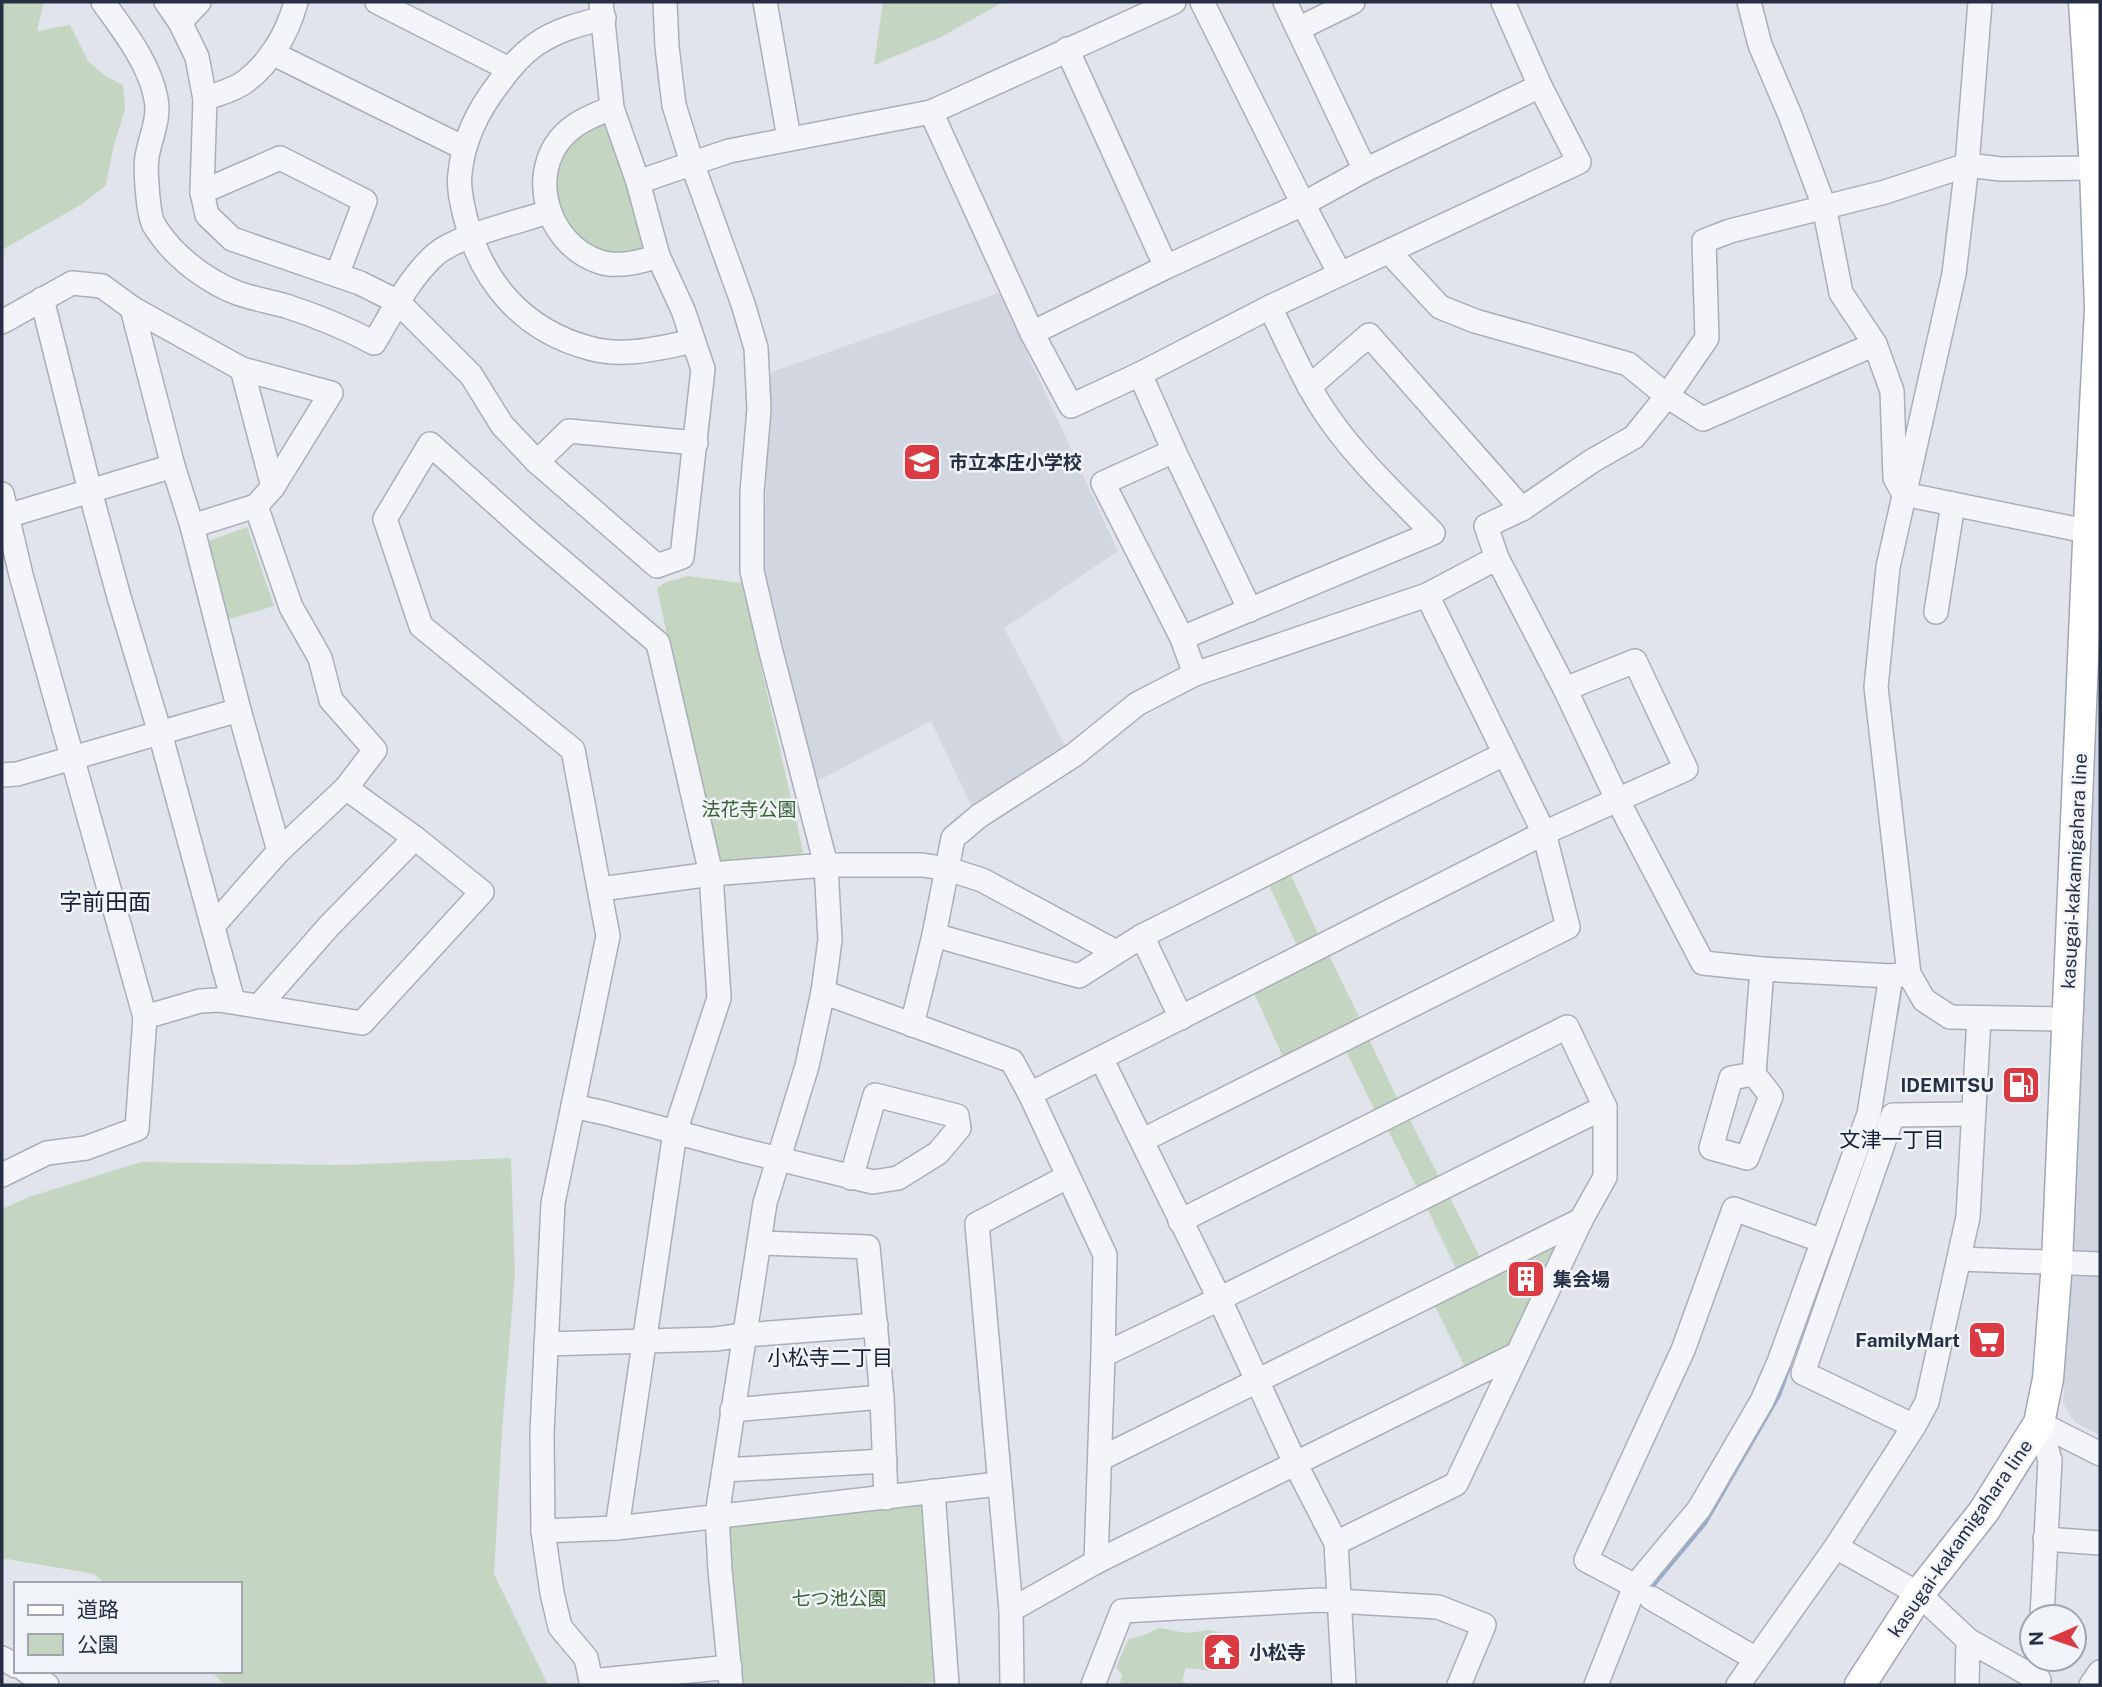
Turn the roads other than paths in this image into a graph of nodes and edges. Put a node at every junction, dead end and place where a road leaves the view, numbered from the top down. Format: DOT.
graph roads {
  1 [pos="103,2"];
  2 [pos="166,2"];
  3 [pos="199,2"];
  4 [pos="296,2"];
  5 [pos="377,2"];
  6 [pos="665,2"];
  7 [pos="765,2"];
  8 [pos="1174,2"];
  9 [pos="1202,2"];
  10 [pos="1285,2"];
  11 [pos="1353,2"];
  12 [pos="1503,2"];
  13 [pos="1749,2"];
  14 [pos="1980,2"];
  15 [pos="2084,2"];
  16 [pos="603,10"];
  17 [pos="180,22"];
  18 [pos="1298,29"];
  19 [pos="1067,49"];
  20 [pos="272,53"];
  21 [pos="2094,59"];
  22 [pos="509,69"];
  23 [pos="1541,86"];
  24 [pos="205,99"];
  25 [pos="612,108"];
  26 [pos="931,112"];
  27 [pos="789,138"];
  28 [pos="464,148"];
  29 [pos="692,163"];
  30 [pos="1967,165"];
  31 [pos="2095,168"];
  32 [pos="1364,170"];
  33 [pos="638,182"];
  34 [pos="202,192"];
  35 [pos="1303,205"];
  36 [pos="1824,206"];
  37 [pos="548,212"];
  38 [pos="470,237"];
  39 [pos="1389,252"];
  40 [pos="658,256"];
  41 [pos="1166,267"];
  42 [pos="1340,274"];
  43 [pos="337,275"];
  44 [pos="42,299"];
  45 [pos="398,302"];
  46 [pos="1270,307"];
  47 [pos="132,308"];
  48 [pos="2,322"];
  49 [pos="1032,333"];
  50 [pos="693,341"];
  51 [pos="1875,344"];
  52 [pos="242,369"];
  53 [pos="1140,374"];
  54 [pos="1309,387"];
  55 [pos="1667,396"];
  56 [pos="696,443"];
  57 [pos="1174,451"];
  58 [pos="537,462"];
  59 [pos="173,466"];
  60 [pos="273,487"];
  61 [pos="90,491"];
  62 [pos="2,494"];
  63 [pos="1905,494"];
  64 [pos="1953,504"];
  65 [pos="256,506"];
  66 [pos="1522,509"];
  67 [pos="8,516"];
  68 [pos="192,526"];
  69 [pos="2092,539"];
  70 [pos="1497,558"];
  71 [pos="1427,595"];
  72 [pos="1250,610"];
  73 [pos="1936,612"];
  74 [pos="1182,638"];
  75 [pos="1195,674"];
  76 [pos="1565,690"];
  77 [pos="239,710"];
  78 [pos="160,733"];
  79 [pos="1504,754"];
  80 [pos="74,758"];
  81 [pos="2,775"];
  82 [pos="346,788"];
  83 [pos="1617,799"];
  84 [pos="1544,833"];
  85 [pos="415,838"];
  86 [pos="279,851"];
  87 [pos="826,865"];
  88 [pos="948,869"];
  89 [pos="711,874"];
  90 [pos="601,889"];
  91 [pos="213,926"];
  92 [pos="934,935"];
  93 [pos="1142,936"];
  94 [pos="1116,953"];
  95 [pos="1762,969"];
  96 [pos="1900,975"];
  97 [pos="823,992"];
  98 [pos="233,1001"];
  99 [pos="259,1006"];
  100 [pos="145,1017"];
  101 [pos="1181,1018"];
  102 [pos="1979,1018"];
  103 [pos="2067,1019"];
  104 [pos="912,1025"];
  105 [pos="1102,1059"];
  106 [pos="1754,1074"];
  107 [pos="1030,1094"];
  108 [pos="573,1107"];
  109 [pos="1605,1107"];
  110 [pos="1973,1114"];
  111 [pos="675,1132"];
  112 [pos="1143,1140"];
  113 [pos="777,1159"];
  114 [pos="2,1175"];
  115 [pos="1067,1177"];
  116 [pos="851,1178"];
  117 [pos="1581,1220"];
  118 [pos="1180,1221"];
  119 [pos="1823,1241"];
  120 [pos="759,1243"];
  121 [pos="1959,1259"];
  122 [pos="2057,1263"];
  123 [pos="2100,1264"];
  124 [pos="1220,1300"];
  125 [pos="876,1325"];
  126 [pos="744,1335"];
  127 [pos="644,1342"];
  128 [pos="546,1344"];
  129 [pos="1517,1354"];
  130 [pos="1103,1355"];
  131 [pos="1259,1381"];
  132 [pos="882,1397"];
  133 [pos="732,1410"];
  134 [pos="2039,1423"];
  135 [pos="1914,1426"];
  136 [pos="2100,1454"];
  137 [pos="1100,1460"];
  138 [pos="885,1461"];
  139 [pos="1295,1463"];
  140 [pos="723,1470"];
  141 [pos="998,1484"];
  142 [pos="933,1491"];
  143 [pos="886,1497"];
  144 [pos="717,1515"];
  145 [pos="617,1528"];
  146 [pos="543,1531"];
  147 [pos="2045,1539"];
  148 [pos="1336,1543"];
  149 [pos="2100,1543"];
  150 [pos="1836,1547"];
  151 [pos="1096,1562"];
  152 [pos="1643,1592"];
  153 [pos="1919,1594"];
  154 [pos="1339,1602"];
  155 [pos="2043,1603"];
  156 [pos="1011,1611"];
  157 [pos="1968,1640"];
  158 [pos="1756,1659"];
  159 [pos="2100,1672"];
  160 [pos="29,1673"];
  161 [pos="2039,1675"];
  162 [pos="731,1676"];
  163 [pos="591,1683"];
  164 [pos="47,1685"];
  165 [pos="947,1685"];
  166 [pos="1012,1685"];
  167 [pos="1093,1685"];
  168 [pos="1344,1685"];
  169 [pos="1459,1685"];
  170 [pos="1596,1685"];
  171 [pos="1738,1685"];
  172 [pos="1860,1685"];
  173 [pos="1967,1685"];
  174 [pos="2091,1685"];
  1 -- 45 [label="street"];
  2 -- 17 [label="street"];
  3 -- 17 [label="street"];
  4 -- 20 [label="street"];
  5 -- 22 [label="street"];
  6 -- 29 [label="street"];
  7 -- 27 [label="street"];
  8 -- 19 [label="street"];
  9 -- 35 [label="street"];
  10 -- 18 [label="street"];
  11 -- 18 [label="street"];
  12 -- 23 [label="street"];
  13 -- 36 [label="street"];
  14 -- 30 [label="street"];
  15 -- 21 [label="main road, kasugai-kakamigahara line"];
  16 -- 22 [label="street"];
  16 -- 25 [label="street"];
  17 -- 24 [label="street"];
  18 -- 32 [label="street"];
  19 -- 26 [label="street"];
  19 -- 41 [label="street"];
  20 -- 24 [label="street"];
  20 -- 28 [label="street"];
  21 -- 31 [label="main road, kasugai-kakamigahara line"];
  22 -- 28 [label="street"];
  23 -- 32 [label="street"];
  23 -- 39 [label="street"];
  24 -- 34 [label="street"];
  25 -- 33 [label="street"];
  25 -- 37 [label="street"];
  26 -- 27 [label="street"];
  26 -- 49 [label="street"];
  27 -- 29 [label="street"];
  28 -- 38 [label="street"];
  29 -- 33 [label="street"];
  29 -- 87 [label="street"];
  30 -- 31 [label="street"];
  30 -- 36 [label="street"];
  30 -- 63 [label="street"];
  31 -- 69 [label="main road, kasugai-kakamigahara line"];
  32 -- 35 [label="street"];
  33 -- 40 [label="street"];
  34 -- 43 [label="street"];
  34 -- 43 [label="street"];
  35 -- 41 [label="street"];
  35 -- 42 [label="street"];
  36 -- 51 [label="street"];
  36 -- 55 [label="street"];
  37 -- 38 [label="street"];
  37 -- 40 [label="street"];
  38 -- 45 [label="street"];
  38 -- 50 [label="street"];
  39 -- 42 [label="street"];
  39 -- 55 [label="street"];
  40 -- 50 [label="street"];
  41 -- 49 [label="street"];
  42 -- 46 [label="street"];
  43 -- 45 [label="street"];
  44 -- 47 [label="street"];
  44 -- 48 [label="street"];
  44 -- 61 [label="street"];
  45 -- 58 [label="street"];
  46 -- 53 [label="street"];
  46 -- 54 [label="street"];
  47 -- 52 [label="street"];
  47 -- 59 [label="street"];
  49 -- 53 [label="street"];
  50 -- 56 [label="street"];
  51 -- 55 [label="street"];
  51 -- 63 [label="street"];
  52 -- 60 [label="street"];
  52 -- 60 [label="street"];
  53 -- 57 [label="street"];
  54 -- 66 [label="street"];
  54 -- 72 [label="street"];
  55 -- 66 [label="street"];
  56 -- 58 [label="street"];
  56 -- 58 [label="street"];
  57 -- 72 [label="street"];
  57 -- 74 [label="street"];
  59 -- 61 [label="street"];
  59 -- 68 [label="street"];
  60 -- 65 [label="street"];
  61 -- 67 [label="street"];
  61 -- 78 [label="street"];
  62 -- 67 [label="street"];
  63 -- 64 [label="street"];
  63 -- 96 [label="street"];
  64 -- 69 [label="street"];
  64 -- 73 [label="street"];
  65 -- 68 [label="street"];
  65 -- 82 [label="street"];
  66 -- 70 [label="street"];
  67 -- 80 [label="street"];
  68 -- 77 [label="street"];
  69 -- 103 [label="main road, kasugai-kakamigahara line"];
  70 -- 71 [label="street"];
  70 -- 76 [label="street"];
  71 -- 75 [label="street"];
  71 -- 79 [label="street"];
  72 -- 74 [label="street"];
  74 -- 75 [label="street"];
  75 -- 88 [label="street"];
  76 -- 83 [label="street"];
  76 -- 83 [label="street"];
  77 -- 78 [label="street"];
  77 -- 86 [label="street"];
  78 -- 80 [label="street"];
  78 -- 91 [label="street"];
  79 -- 84 [label="street"];
  79 -- 93 [label="street"];
  80 -- 81 [label="street"];
  80 -- 100 [label="street"];
  82 -- 85 [label="street"];
  82 -- 86 [label="street"];
  83 -- 84 [label="street"];
  83 -- 95 [label="street"];
  84 -- 101 [label="street"];
  84 -- 112 [label="street"];
  85 -- 99 [label="street"];
  85 -- 99 [label="street"];
  86 -- 91 [label="street"];
  87 -- 88 [label="street"];
  87 -- 89 [label="street"];
  87 -- 97 [label="street"];
  88 -- 92 [label="street"];
  88 -- 94 [label="street"];
  89 -- 90 [label="street"];
  89 -- 90 [label="street"];
  89 -- 111 [label="street"];
  90 -- 108 [label="street"];
  91 -- 98 [label="street"];
  92 -- 94 [label="street"];
  92 -- 104 [label="street"];
  93 -- 94 [label="street"];
  93 -- 101 [label="street"];
  95 -- 96 [label="street"];
  95 -- 106 [label="street"];
  96 -- 102 [label="street"];
  96 -- 119 [label="street"];
  97 -- 104 [label="street"];
  97 -- 113 [label="street"];
  98 -- 99 [label="street"];
  98 -- 100 [label="street"];
  100 -- 114 [label="street"];
  101 -- 105 [label="street"];
  102 -- 103 [label="street"];
  102 -- 110 [label="street"];
  103 -- 122 [label="main road, kasugai-kakamigahara line"];
  104 -- 107 [label="street"];
  105 -- 107 [label="street"];
  105 -- 112 [label="street"];
  107 -- 115 [label="street"];
  108 -- 111 [label="street"];
  108 -- 128 [label="street"];
  109 -- 117 [label="street"];
  109 -- 118 [label="street"];
  109 -- 124 [label="street"];
  110 -- 121 [label="street"];
  110 -- 135 [label="street"];
  111 -- 113 [label="street"];
  111 -- 127 [label="street"];
  112 -- 118 [label="street"];
  113 -- 116 [label="street"];
  113 -- 120 [label="street"];
  115 -- 130 [label="street"];
  115 -- 141 [label="street"];
  116 -- 116 [label="street"];
  117 -- 129 [label="street"];
  117 -- 131 [label="street"];
  118 -- 124 [label="street"];
  119 -- 152 [label="street"];
  119 -- 152 [label="street"];
  120 -- 125 [label="street"];
  120 -- 126 [label="street"];
  121 -- 122 [label="street"];
  121 -- 135 [label="street"];
  122 -- 123 [label="street"];
  122 -- 134 [label="main road, kasugai-kakamigahara line"];
  124 -- 130 [label="street"];
  124 -- 131 [label="street"];
  125 -- 126 [label="street"];
  125 -- 132 [label="street"];
  126 -- 127 [label="street"];
  126 -- 133 [label="street"];
  127 -- 128 [label="street"];
  127 -- 145 [label="street"];
  128 -- 146 [label="street"];
  129 -- 139 [label="street"];
  129 -- 148 [label="street"];
  130 -- 137 [label="street"];
  131 -- 137 [label="street"];
  131 -- 139 [label="street"];
  132 -- 133 [label="street"];
  132 -- 138 [label="street"];
  133 -- 140 [label="street"];
  134 -- 136 [label="street"];
  134 -- 147 [label="street"];
  134 -- 153 [label="main road, kasugai-kakamigahara line"];
  135 -- 150 [label="street"];
  137 -- 151 [label="street"];
  138 -- 140 [label="street"];
  138 -- 143 [label="street"];
  139 -- 148 [label="street"];
  139 -- 151 [label="street"];
  140 -- 144 [label="street"];
  141 -- 142 [label="street"];
  141 -- 156 [label="street"];
  142 -- 143 [label="street"];
  142 -- 165 [label="street"];
  143 -- 144 [label="street"];
  144 -- 145 [label="street"];
  144 -- 162 [label="street"];
  145 -- 146 [label="street"];
  146 -- 163 [label="street"];
  147 -- 149 [label="street"];
  147 -- 155 [label="street"];
  148 -- 154 [label="street"];
  150 -- 153 [label="street"];
  150 -- 158 [label="street"];
  151 -- 156 [label="street"];
  152 -- 158 [label="street"];
  152 -- 170 [label="street"];
  153 -- 157 [label="street"];
  153 -- 172 [label="main road, kasugai-kakamigahara line"];
  154 -- 167 [label="street"];
  154 -- 168 [label="street"];
  154 -- 169 [label="street"];
  156 -- 166 [label="street"];
  157 -- 161 [label="street"];
  157 -- 173 [label="street"];
  158 -- 171 [label="street"];
  159 -- 174 [label="street"];
  160 -- 164 [label="street"];
  162 -- 163 [label="street"];
}
